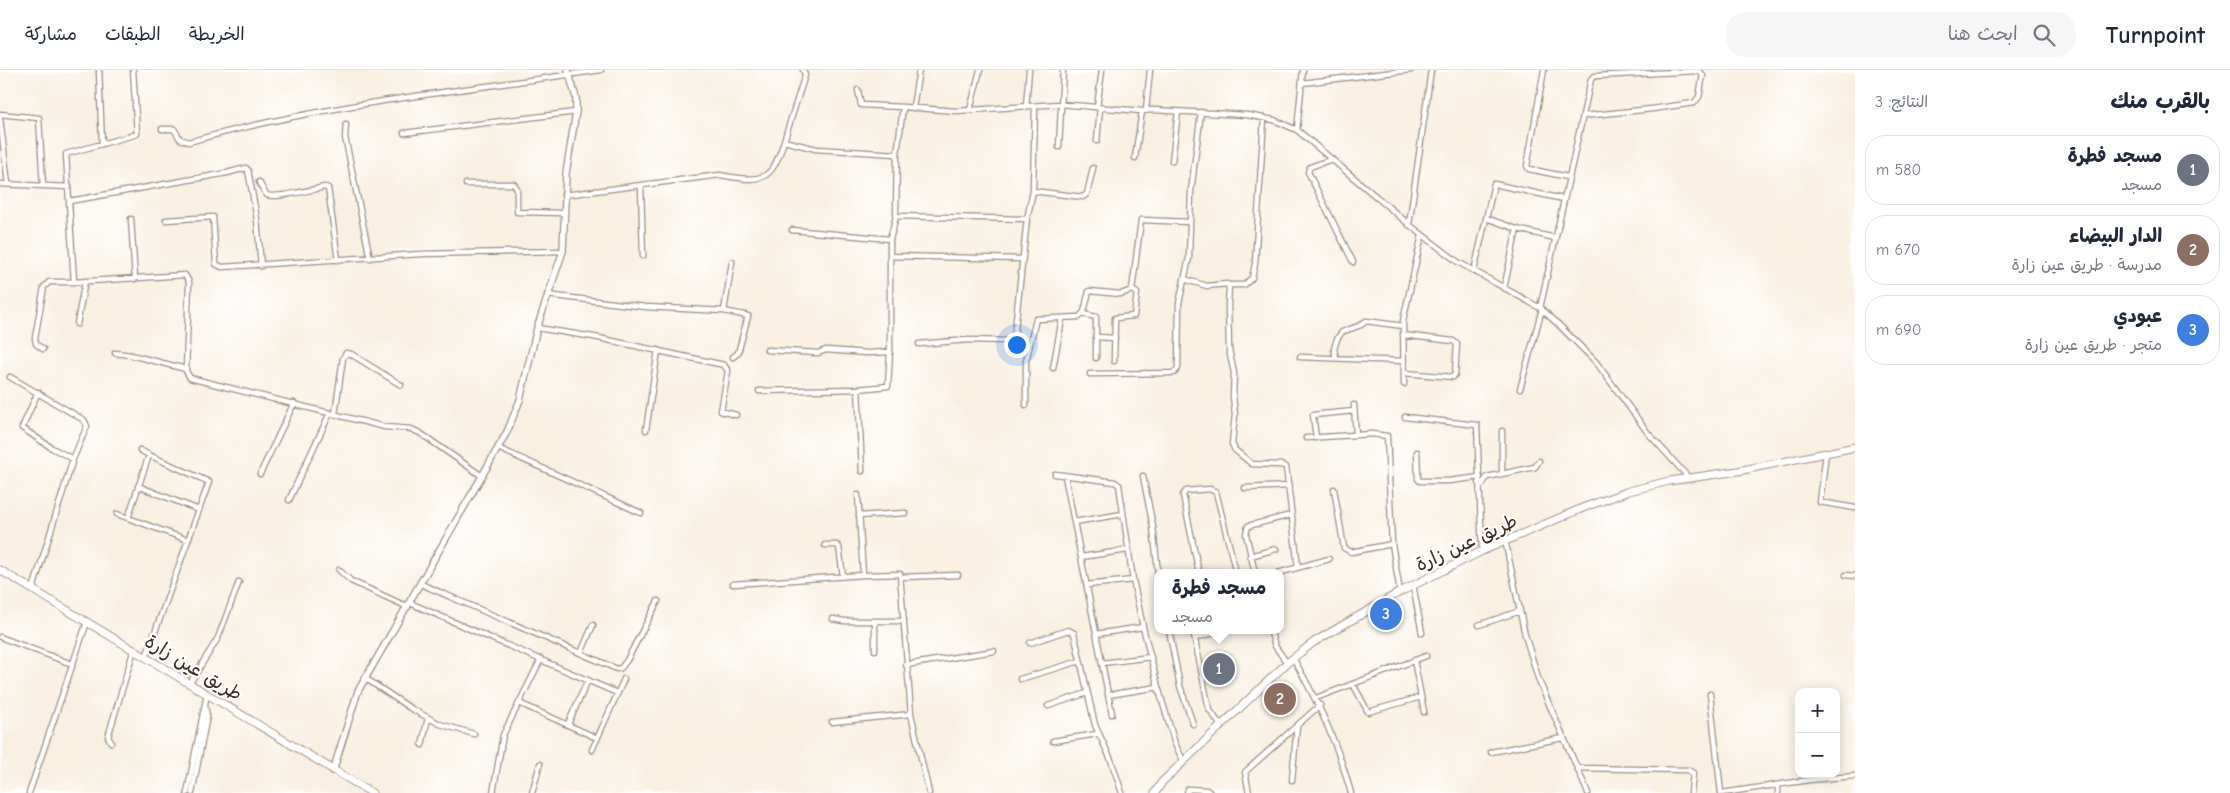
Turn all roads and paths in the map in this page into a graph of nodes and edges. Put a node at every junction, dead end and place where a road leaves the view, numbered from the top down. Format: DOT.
graph roads {
  1 [pos="98,70"];
  2 [pos="133,70"];
  3 [pos="601,70"];
  4 [pos="803,70"];
  5 [pos="919,70"];
  6 [pos="980,70"];
  7 [pos="1029,70"];
  8 [pos="1063,70"];
  9 [pos="1102,70"];
  10 [pos="1150,70"];
  11 [pos="1303,70"];
  12 [pos="1411,70"];
  13 [pos="1431,70"];
  14 [pos="1544,70"];
  15 [pos="569,72"];
  16 [pos="1367,72"];
  17 [pos="1302,83"];
  18 [pos="858,90"];
  19 [pos="1060,104"];
  20 [pos="903,106"];
  21 [pos="912,107"];
  22 [pos="1026,107"];
  23 [pos="1035,107"];
  24 [pos="1099,108"];
  25 [pos="970,110"];
  26 [pos="1144,111"];
  27 [pos="576,112"];
  28 [pos="1178,112"];
  29 [pos="1200,112"];
  30 [pos="0,114"];
  31 [pos="1583,116"];
  32 [pos="0,118"];
  33 [pos="1264,118"];
  34 [pos="346,124"];
  35 [pos="162,129"];
  36 [pos="1298,130"];
  37 [pos="404,134"];
  38 [pos="784,141"];
  39 [pos="1097,141"];
  40 [pos="102,144"];
  41 [pos="2,145"];
  42 [pos="1059,147"];
  43 [pos="897,154"];
  44 [pos="1135,158"];
  45 [pos="1332,159"];
  46 [pos="1172,161"];
  47 [pos="1093,168"];
  48 [pos="1568,177"];
  49 [pos="259,182"];
  50 [pos="0,184"];
  51 [pos="8,184"];
  52 [pos="466,184"];
  53 [pos="641,185"];
  54 [pos="43,186"];
  55 [pos="69,187"];
  56 [pos="1034,191"];
  57 [pos="564,195"];
  58 [pos="1563,199"];
  59 [pos="70,201"];
  60 [pos="564,213"];
  61 [pos="896,216"];
  62 [pos="1486,218"];
  63 [pos="131,219"];
  64 [pos="166,220"];
  65 [pos="1027,220"];
  66 [pos="1190,222"];
  67 [pos="1409,225"];
  68 [pos="1517,229"];
  69 [pos="792,230"];
  70 [pos="1422,235"];
  71 [pos="1555,238"];
  72 [pos="890,239"];
  73 [pos="563,251"];
  74 [pos="643,256"];
  75 [pos="891,256"];
  76 [pos="370,258"];
  77 [pos="1022,259"];
  78 [pos="338,260"];
  79 [pos="732,262"];
  80 [pos="1353,262"];
  81 [pos="261,266"];
  82 [pos="1474,271"];
  83 [pos="135,278"];
  84 [pos="1184,279"];
  85 [pos="85,281"];
  86 [pos="74,282"];
  87 [pos="1229,285"];
  88 [pos="1504,288"];
  89 [pos="1132,290"];
  90 [pos="546,295"];
  91 [pos="1541,308"];
  92 [pos="724,312"];
  93 [pos="1083,314"];
  94 [pos="1062,319"];
  95 [pos="78,324"];
  96 [pos="1403,326"];
  97 [pos="537,328"];
  98 [pos="1403,334"];
  99 [pos="1097,337"];
  100 [pos="1114,338"];
  101 [pos="919,344"];
  102 [pos="43,349"];
  103 [pos="658,350"];
  104 [pos="767,350"];
  105 [pos="890,352"];
  106 [pos="115,353"];
  107 [pos="733,357"];
  108 [pos="1300,357"];
  109 [pos="1096,358"];
  110 [pos="1336,358"];
  111 [pos="1114,361"];
  112 [pos="1404,361"];
  113 [pos="1053,368"];
  114 [pos="186,369"];
  115 [pos="1404,373"];
  116 [pos="1090,374"];
  117 [pos="10,377"];
  118 [pos="1404,384"];
  119 [pos="401,385"];
  120 [pos="858,389"];
  121 [pos="1520,389"];
  122 [pos="759,391"];
  123 [pos="38,392"];
  124 [pos="294,403"];
  125 [pos="1026,405"];
  126 [pos="1354,405"];
  127 [pos="1354,411"];
  128 [pos="332,414"];
  129 [pos="736,415"];
  130 [pos="1404,417"];
  131 [pos="646,430"];
  132 [pos="1502,431"];
  133 [pos="1356,435"];
  134 [pos="1306,438"];
  135 [pos="1316,438"];
  136 [pos="498,448"];
  137 [pos="1855,448"];
  138 [pos="140,450"];
  139 [pos="1417,452"];
  140 [pos="1826,453"];
  141 [pos="149,455"];
  142 [pos="73,459"];
  143 [pos="1539,461"];
  144 [pos="862,471"];
  145 [pos="1502,473"];
  146 [pos="260,474"];
  147 [pos="1055,474"];
  148 [pos="482,476"];
  149 [pos="1065,476"];
  150 [pos="1143,476"];
  151 [pos="1480,477"];
  152 [pos="1689,478"];
  153 [pos="138,486"];
  154 [pos="1288,486"];
  155 [pos="1245,488"];
  156 [pos="1334,489"];
  157 [pos="1481,490"];
  158 [pos="858,495"];
  159 [pos="289,500"];
  160 [pos="1855,508"];
  161 [pos="199,510"];
  162 [pos="641,513"];
  163 [pos="905,513"];
  164 [pos="118,514"];
  165 [pos="1123,514"];
  166 [pos="1291,515"];
  167 [pos="859,516"];
  168 [pos="128,518"];
  169 [pos="1074,522"];
  170 [pos="188,540"];
  171 [pos="1505,540"];
  172 [pos="825,544"];
  173 [pos="1392,544"];
  174 [pos="1276,549"];
  175 [pos="1128,550"];
  176 [pos="1482,551"];
  177 [pos="1250,556"];
  178 [pos="1081,557"];
  179 [pos="1330,559"];
  180 [pos="1298,567"];
  181 [pos="1158,569"];
  182 [pos="1198,569"];
  183 [pos="1235,569"];
  184 [pos="1254,569"];
  185 [pos="0,570"];
  186 [pos="340,570"];
  187 [pos="1284,571"];
  188 [pos="863,575"];
  189 [pos="958,575"];
  190 [pos="1846,575"];
  191 [pos="843,576"];
  192 [pos="901,576"];
  193 [pos="1855,576"];
  194 [pos="1133,580"];
  195 [pos="239,582"];
  196 [pos="421,584"];
  197 [pos="733,584"];
  198 [pos="1413,585"];
  199 [pos="1087,586"];
  200 [pos="33,589"];
  201 [pos="1400,592"];
  202 [pos="658,601"];
  203 [pos="409,605"];
  204 [pos="1520,611"];
  205 [pos="833,619"];
  206 [pos="875,621"];
  207 [pos="904,621"];
  208 [pos="87,622"];
  209 [pos="593,625"];
  210 [pos="1479,625"];
  211 [pos="1143,627"];
  212 [pos="1422,633"];
  213 [pos="1096,634"];
  214 [pos="1170,634"];
  215 [pos="1194,634"];
  216 [pos="1210,634"];
  217 [pos="1271,634"];
  218 [pos="0,637"];
  219 [pos="1195,638"];
  220 [pos="1030,643"];
  221 [pos="134,649"];
  222 [pos="875,650"];
  223 [pos="994,651"];
  224 [pos="581,653"];
  225 [pos="146,656"];
  226 [pos="1150,656"];
  227 [pos="1426,656"];
  228 [pos="1293,658"];
  229 [pos="541,660"];
  230 [pos="1080,660"];
  231 [pos="1414,660"];
  232 [pos="1102,663"];
  233 [pos="1287,663"];
  234 [pos="72,664"];
  235 [pos="906,665"];
  236 [pos="365,678"];
  237 [pos="624,679"];
  238 [pos="1020,679"];
  239 [pos="588,680"];
  240 [pos="190,683"];
  241 [pos="1353,684"];
  242 [pos="1158,687"];
  243 [pos="617,693"];
  244 [pos="1087,693"];
  245 [pos="207,694"];
  246 [pos="1108,694"];
  247 [pos="1710,694"];
  248 [pos="1421,697"];
  249 [pos="1316,698"];
  250 [pos="519,704"];
  251 [pos="1320,704"];
  252 [pos="205,706"];
  253 [pos="1048,706"];
  254 [pos="1424,712"];
  255 [pos="911,714"];
  256 [pos="1112,714"];
  257 [pos="428,718"];
  258 [pos="832,722"];
  259 [pos="568,724"];
  260 [pos="1193,724"];
  261 [pos="1297,726"];
  262 [pos="1222,727"];
  263 [pos="474,734"];
  264 [pos="1098,734"];
  265 [pos="597,738"];
  266 [pos="1563,738"];
  267 [pos="1054,741"];
  268 [pos="111,742"];
  269 [pos="422,744"];
  270 [pos="592,750"];
  271 [pos="1491,752"];
  272 [pos="1184,762"];
  273 [pos="540,764"];
  274 [pos="1577,768"];
  275 [pos="332,771"];
  276 [pos="1855,776"];
  277 [pos="1292,780"];
  278 [pos="1778,785"];
  279 [pos="29,793"];
  280 [pos="187,793"];
  281 [pos="192,793"];
  282 [pos="372,793"];
  283 [pos="493,793"];
  284 [pos="532,793"];
  285 [pos="929,793"];
  286 [pos="1122,793"];
  287 [pos="1155,793"];
  288 [pos="1187,793"];
  289 [pos="1210,793"];
  290 [pos="1249,793"];
  291 [pos="1351,793"];
  292 [pos="1588,793"];
  293 [pos="1691,793"];
  294 [pos="1722,793"];
  295 [pos="1778,793"];
  1 -- 40 [label="street"];
  2 -- 40 [label="street"];
  3 -- 15 [label="street"];
  4 -- 38 [label="street"];
  5 -- 21 [label="street"];
  6 -- 25 [label="street"];
  7 -- 22 [label="street"];
  8 -- 19 [label="street"];
  9 -- 24 [label="street"];
  10 -- 26 [label="street"];
  11 -- 17 [label="street"];
  12 -- 16 [label="street"];
  13 -- 67 [label="street"];
  14 -- 48 [label="street"];
  15 -- 27 [label="main road"];
  15 -- 35 [label="street"];
  16 -- 17 [label="street"];
  17 -- 36 [label="street"];
  18 -- 20 [label="street"];
  19 -- 23 [label="street"];
  19 -- 24 [label="street"];
  19 -- 42 [label="street"];
  20 -- 21 [label="street"];
  20 -- 43 [label="street"];
  21 -- 25 [label="street"];
  22 -- 23 [label="street"];
  22 -- 25 [label="street"];
  23 -- 56 [label="street"];
  24 -- 26 [label="street"];
  24 -- 39 [label="street"];
  26 -- 28 [label="street"];
  26 -- 44 [label="street"];
  27 -- 37 [label="street"];
  27 -- 57 [label="main road"];
  28 -- 29 [label="street"];
  28 -- 46 [label="street"];
  29 -- 33 [label="street"];
  29 -- 66 [label="street"];
  30 -- 54 [label="street"];
  31 -- 31 [label="street"];
  31 -- 48 [label="street"];
  32 -- 41 [label="street"];
  33 -- 36 [label="street"];
  33 -- 87 [label="street"];
  34 -- 76 [label="street"];
  36 -- 45 [label="street"];
  38 -- 43 [label="street"];
  38 -- 53 [label="street"];
  40 -- 55 [label="street"];
  41 -- 51 [label="street"];
  43 -- 61 [label="street"];
  45 -- 67 [label="street"];
  45 -- 80 [label="street"];
  47 -- 56 [label="street"];
  48 -- 58 [label="street"];
  49 -- 78 [label="street"];
  50 -- 51 [label="street"];
  51 -- 54 [label="street"];
  52 -- 60 [label="street"];
  53 -- 57 [label="street"];
  53 -- 74 [label="street"];
  54 -- 55 [label="street"];
  55 -- 59 [label="street"];
  56 -- 65 [label="street"];
  57 -- 60 [label="main road"];
  58 -- 62 [label="street"];
  58 -- 71 [label="street"];
  59 -- 81 [label="street"];
  59 -- 86 [label="street"];
  60 -- 73 [label="main road"];
  61 -- 65 [label="street"];
  61 -- 72 [label="street"];
  62 -- 68 [label="street"];
  62 -- 82 [label="street"];
  63 -- 83 [label="street"];
  64 -- 81 [label="street"];
  65 -- 77 [label="street"];
  66 -- 84 [label="street"];
  66 -- 89 [label="street"];
  67 -- 70 [label="street"];
  68 -- 71 [label="street"];
  68 -- 88 [label="street"];
  69 -- 72 [label="street"];
  70 -- 82 [label="street"];
  70 -- 96 [label="street"];
  71 -- 91 [label="street"];
  72 -- 75 [label="street"];
  73 -- 76 [label="street"];
  73 -- 90 [label="main road"];
  75 -- 77 [label="street"];
  75 -- 105 [label="street"];
  76 -- 78 [label="street"];
  77 -- 101 [label="street"];
  78 -- 81 [label="street"];
  79 -- 92 [label="street"];
  82 -- 88 [label="street"];
  83 -- 85 [label="street"];
  83 -- 114 [label="street"];
  84 -- 87 [label="street"];
  84 -- 116 [label="street"];
  85 -- 86 [label="street"];
  85 -- 95 [label="street"];
  86 -- 102 [label="street"];
  87 -- 154 [label="street"];
  88 -- 91 [label="street"];
  89 -- 93 [label="street"];
  89 -- 100 [label="street"];
  90 -- 92 [label="street"];
  90 -- 97 [label="main road"];
  91 -- 121 [label="street"];
  91 -- 152 [label="street"];
  92 -- 107 [label="street"];
  93 -- 94 [label="street"];
  93 -- 99 [label="street"];
  94 -- 113 [label="street"];
  94 -- 125 [label="street"];
  96 -- 98 [label="street"];
  96 -- 110 [label="street"];
  97 -- 103 [label="street"];
  97 -- 136 [label="main road"];
  98 -- 112 [label="street"];
  98 -- 115 [label="street"];
  99 -- 100 [label="street"];
  99 -- 109 [label="street"];
  100 -- 111 [label="street"];
  103 -- 129 [label="street"];
  103 -- 131 [label="street"];
  104 -- 105 [label="street"];
  105 -- 120 [label="street"];
  106 -- 114 [label="street"];
  108 -- 110 [label="street"];
  110 -- 112 [label="street"];
  112 -- 115 [label="street"];
  114 -- 124 [label="street"];
  115 -- 118 [label="street"];
  117 -- 123 [label="street"];
  119 -- 128 [label="street"];
  120 -- 122 [label="street"];
  120 -- 144 [label="street"];
  123 -- 142 [label="street"];
  123 -- 142 [label="street"];
  124 -- 128 [label="street"];
  124 -- 146 [label="street"];
  126 -- 127 [label="street"];
  127 -- 133 [label="street"];
  127 -- 135 [label="street"];
  128 -- 148 [label="street"];
  128 -- 159 [label="street"];
  130 -- 151 [label="street"];
  132 -- 145 [label="street"];
  133 -- 135 [label="street"];
  133 -- 173 [label="street"];
  134 -- 135 [label="street"];
  136 -- 148 [label="main road"];
  136 -- 162 [label="street"];
  137 -- 140 [label="main road, طريق عين زارة"];
  138 -- 141 [label="street"];
  139 -- 151 [label="street"];
  140 -- 152 [label="main road, طريق عين زارة"];
  140 -- 160 [label="street"];
  141 -- 153 [label="street"];
  141 -- 161 [label="street"];
  142 -- 200 [label="street"];
  143 -- 145 [label="street"];
  145 -- 157 [label="street"];
  147 -- 149 [label="street"];
  148 -- 196 [label="main road"];
  149 -- 165 [label="street"];
  149 -- 169 [label="street"];
  150 -- 181 [label="street"];
  151 -- 157 [label="street"];
  152 -- 171 [label="main road, طريق عين زارة"];
  153 -- 161 [label="street"];
  153 -- 168 [label="street"];
  154 -- 155 [label="street"];
  154 -- 166 [label="street"];
  156 -- 173 [label="street"];
  157 -- 176 [label="street"];
  158 -- 167 [label="street"];
  161 -- 170 [label="street"];
  163 -- 167 [label="street"];
  164 -- 168 [label="street"];
  165 -- 169 [label="street"];
  165 -- 175 [label="street"];
  166 -- 177 [label="street"];
  166 -- 180 [label="street"];
  167 -- 188 [label="street"];
  168 -- 170 [label="street"];
  169 -- 178 [label="street"];
  170 -- 225 [label="street"];
  171 -- 176 [label="main road, طريق عين زارة"];
  171 -- 204 [label="street"];
  172 -- 191 [label="street"];
  173 -- 201 [label="street"];
  174 -- 177 [label="street"];
  175 -- 178 [label="street"];
  175 -- 194 [label="street"];
  176 -- 198 [label="main road, طريق عين زارة"];
  177 -- 184 [label="street"];
  178 -- 199 [label="street"];
  179 -- 180 [label="street"];
  180 -- 187 [label="street"];
  182 -- 183 [label="street"];
  185 -- 200 [label="main road, طريق عين زارة"];
  186 -- 203 [label="street"];
  188 -- 191 [label="street"];
  188 -- 192 [label="street"];
  189 -- 192 [label="street"];
  190 -- 193 [label="street"];
  191 -- 197 [label="street"];
  192 -- 207 [label="street"];
  194 -- 199 [label="street"];
  194 -- 211 [label="street"];
  195 -- 240 [label="street"];
  196 -- 203 [label="main road"];
  196 -- 224 [label="street"];
  198 -- 201 [label="main road, طريق عين زارة"];
  198 -- 212 [label="street"];
  199 -- 213 [label="street"];
  200 -- 208 [label="main road, طريق عين زارة"];
  201 -- 228 [label="main road, طريق عين زارة"];
  202 -- 224 [label="street"];
  203 -- 229 [label="street"];
  203 -- 236 [label="main road"];
  204 -- 210 [label="street"];
  204 -- 266 [label="street"];
  205 -- 206 [label="street"];
  206 -- 207 [label="street"];
  206 -- 222 [label="street"];
  207 -- 235 [label="street"];
  208 -- 221 [label="main road, طريق عين زارة"];
  208 -- 234 [label="street"];
  209 -- 224 [label="street"];
  211 -- 213 [label="street"];
  211 -- 226 [label="street"];
  213 -- 232 [label="street"];
  214 -- 260 [label="street"];
  215 -- 219 [label="street"];
  216 -- 219 [label="street"];
  217 -- 233 [label="street"];
  218 -- 234 [label="street"];
  219 -- 262 [label="street"];
  220 -- 230 [label="street"];
  221 -- 225 [label="main road, طريق عين زارة"];
  221 -- 268 [label="street"];
  223 -- 235 [label="street"];
  225 -- 240 [label="main road, طريق عين زارة"];
  226 -- 232 [label="street"];
  226 -- 242 [label="street"];
  227 -- 231 [label="street"];
  228 -- 233 [label="main road, طريق عين زارة"];
  228 -- 249 [label="street"];
  229 -- 239 [label="street"];
  229 -- 250 [label="street"];
  230 -- 238 [label="street"];
  230 -- 244 [label="street"];
  231 -- 241 [label="street"];
  231 -- 248 [label="street"];
  232 -- 246 [label="street"];
  233 -- 262 [label="main road, طريق عين زارة"];
  234 -- 279 [label="street"];
  235 -- 255 [label="street"];
  236 -- 257 [label="street"];
  236 -- 275 [label="main road"];
  237 -- 243 [label="street"];
  239 -- 243 [label="street"];
  239 -- 259 [label="street"];
  240 -- 245 [label="main road, طريق عين زارة"];
  241 -- 248 [label="street"];
  241 -- 249 [label="street"];
  242 -- 246 [label="street"];
  242 -- 272 [label="street"];
  243 -- 265 [label="street"];
  244 -- 253 [label="street"];
  244 -- 264 [label="street"];
  245 -- 252 [label="street"];
  245 -- 275 [label="main road, طريق عين زارة"];
  246 -- 256 [label="street"];
  247 -- 294 [label="street"];
  248 -- 254 [label="street"];
  249 -- 251 [label="street"];
  250 -- 259 [label="street"];
  250 -- 283 [label="street"];
  251 -- 261 [label="street"];
  251 -- 291 [label="street"];
  252 -- 280 [label="street"];
  252 -- 281 [label="street"];
  255 -- 258 [label="street"];
  255 -- 285 [label="street"];
  257 -- 263 [label="street"];
  257 -- 269 [label="street"];
  259 -- 265 [label="street"];
  261 -- 277 [label="street"];
  261 -- 290 [label="street"];
  262 -- 272 [label="main road, طريق عين زارة"];
  264 -- 267 [label="street"];
  264 -- 286 [label="street"];
  265 -- 270 [label="street"];
  266 -- 271 [label="street"];
  266 -- 274 [label="street"];
  272 -- 287 [label="main road, طريق عين زارة"];
  273 -- 284 [label="street"];
  274 -- 292 [label="street"];
  274 -- 293 [label="street"];
  275 -- 282 [label="main road, طريق عين زارة"];
  276 -- 278 [label="street"];
  278 -- 294 [label="street"];
  278 -- 295 [label="street"];
  288 -- 289 [label="street"];
}
